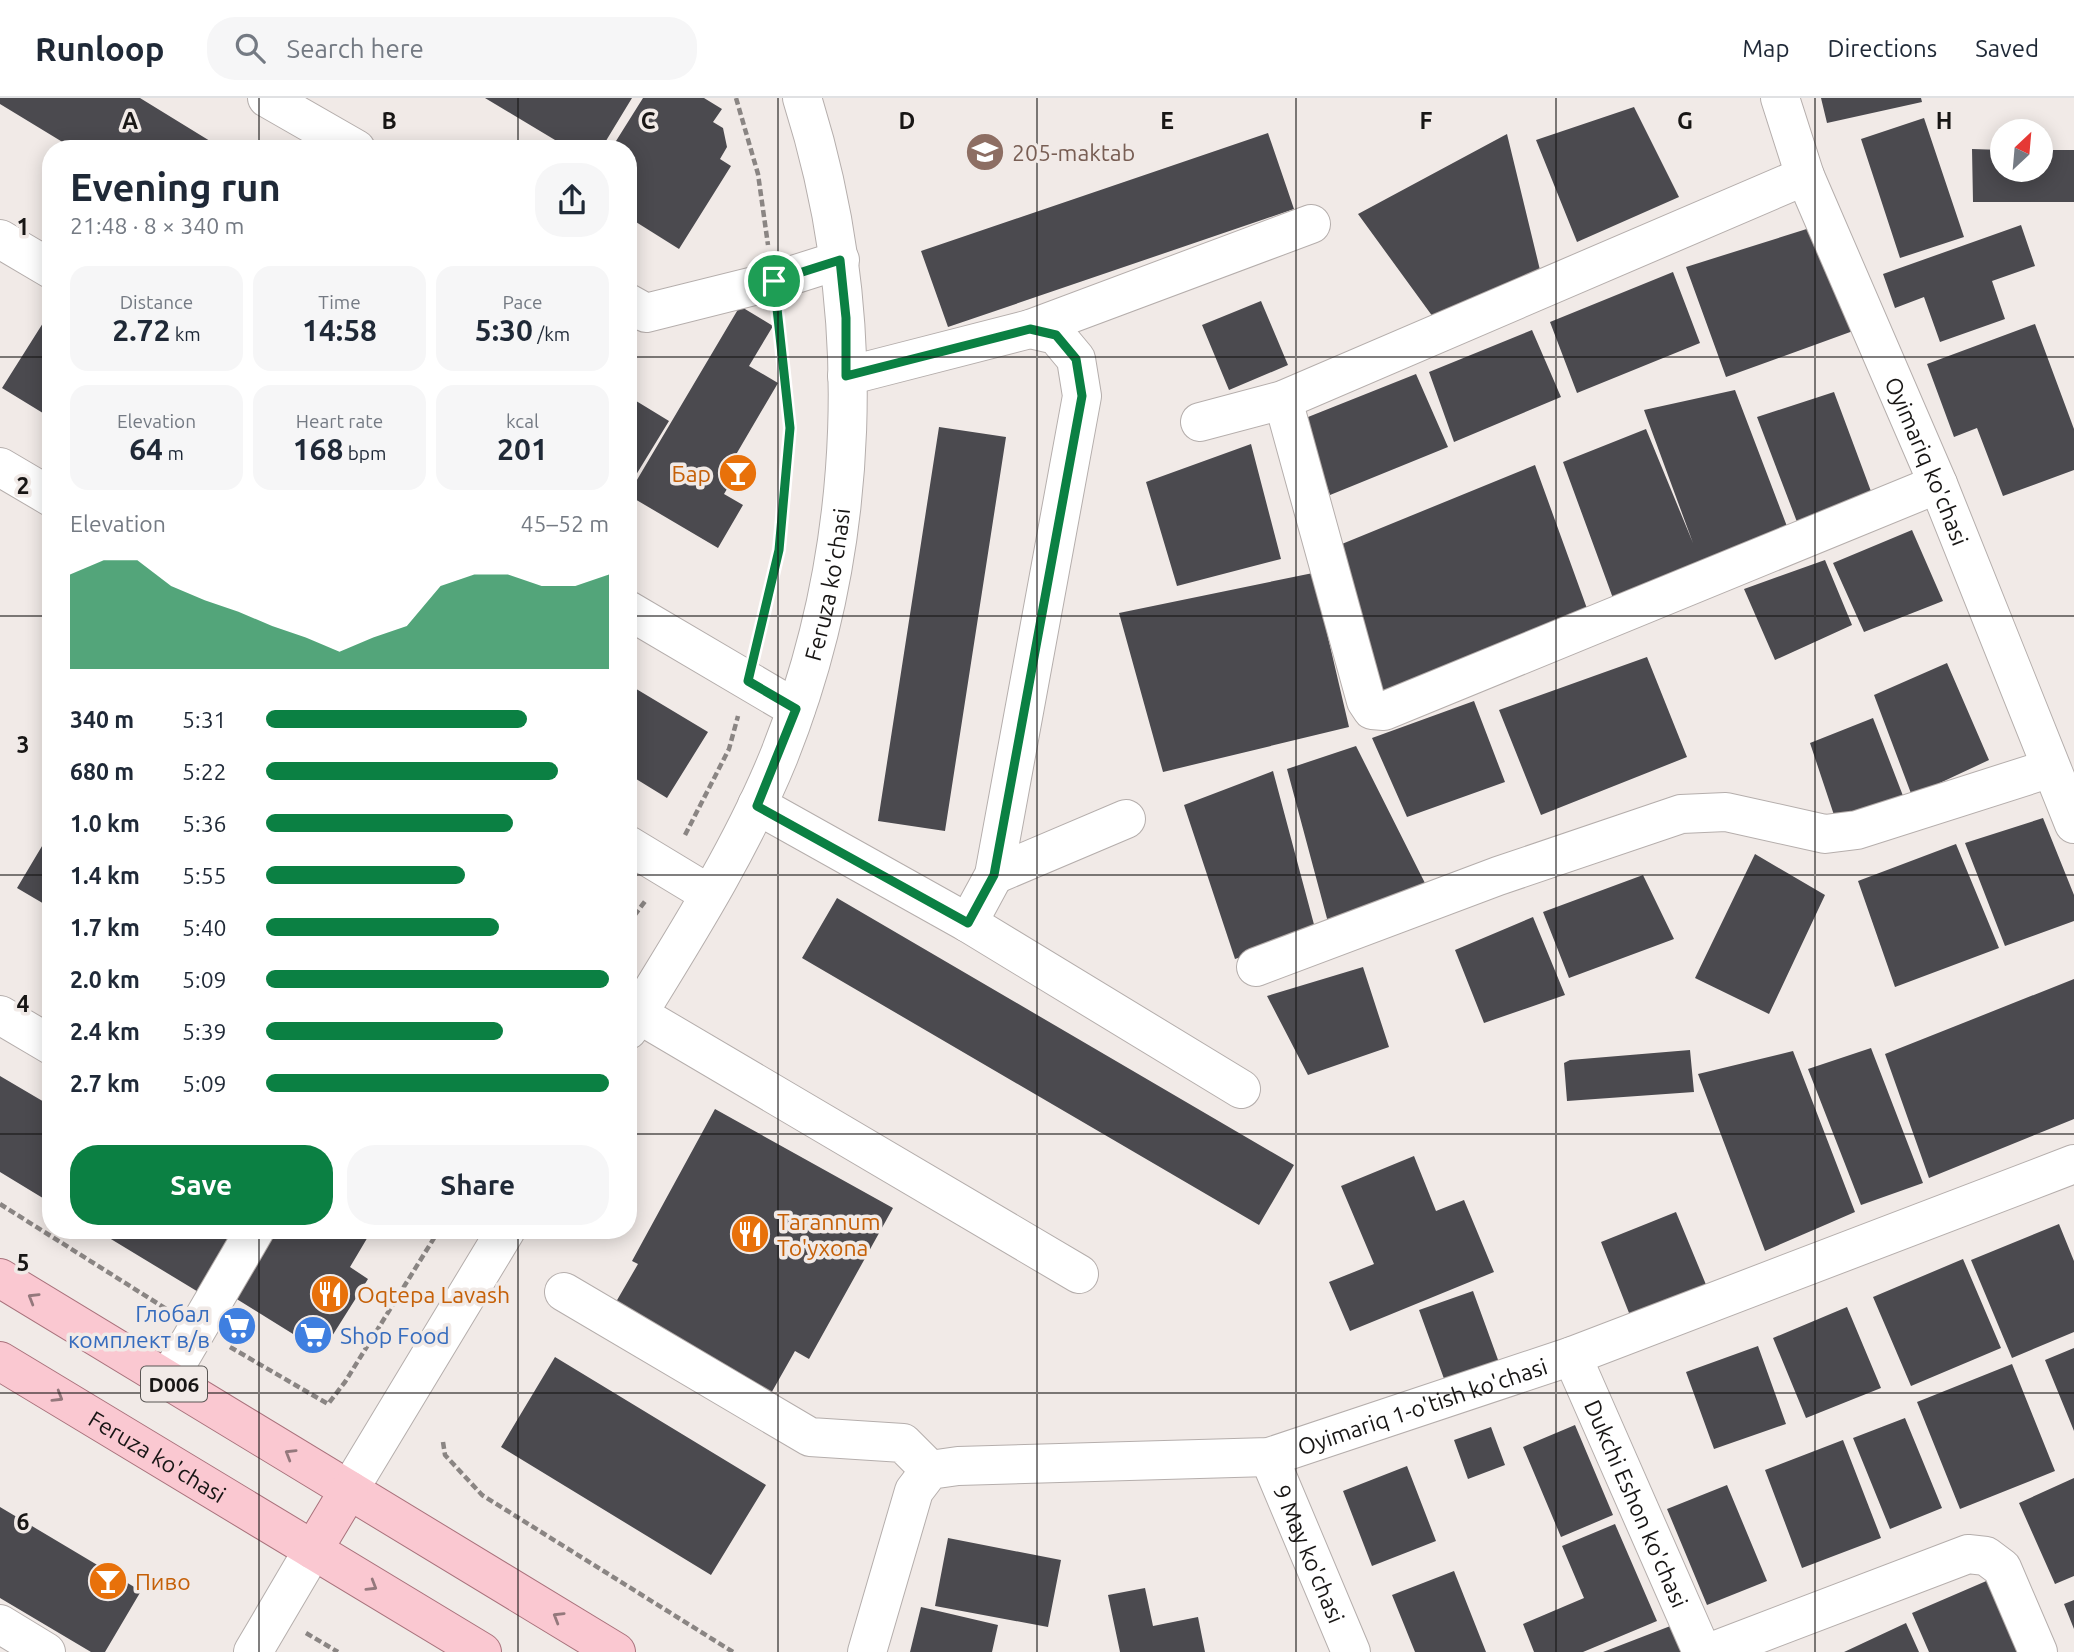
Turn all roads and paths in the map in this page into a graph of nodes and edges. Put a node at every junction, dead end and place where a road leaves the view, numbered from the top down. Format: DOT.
graph roads {
  1 [pos="267,98"];
  2 [pos="736,98"];
  3 [pos="802,98"];
  4 [pos="1780,98"];
  5 [pos="340,140"];
  6 [pos="1805,176"];
  7 [pos="1311,224"];
  8 [pos="0,239"];
  9 [pos="840,260"];
  10 [pos="42,264"];
  11 [pos="774,281"];
  12 [pos="637,308"];
  13 [pos="1030,329"];
  14 [pos="846,376"];
  15 [pos="1283,400"];
  16 [pos="1200,422"];
  17 [pos="0,467"];
  18 [pos="1938,484"];
  19 [pos="42,492"];
  20 [pos="637,615"];
  21 [pos="748,681"];
  22 [pos="796,709"];
  23 [pos="729,749"];
  24 [pos="2065,793"];
  25 [pos="757,806"];
  26 [pos="1126,819"];
  27 [pos="637,850"];
  28 [pos="994,875"];
  29 [pos="709,894"];
  30 [pos="968,923"];
  31 [pos="1256,967"];
  32 [pos="0,1015"];
  33 [pos="637,1015"];
  34 [pos="637,1024"];
  35 [pos="42,1040"];
  36 [pos="1241,1089"];
  37 [pos="2074,1164"];
  38 [pos="250,1239"];
  39 [pos="433,1239"];
  40 [pos="501,1239"];
  41 [pos="1079,1274"];
  42 [pos="0,1278"];
  43 [pos="564,1292"];
  44 [pos="1572,1356"];
  45 [pos="0,1362"];
  46 [pos="168,1380"];
  47 [pos="345,1382"];
  48 [pos="443,1442"];
  49 [pos="1269,1457"];
  50 [pos="930,1470"];
  51 [pos="349,1490"];
  52 [pos="313,1550"];
  53 [pos="0,1624"];
  54 [pos="46,1652"];
  55 [pos="253,1652"];
  56 [pos="482,1652"];
  57 [pos="616,1652"];
  58 [pos="733,1652"];
  59 [pos="867,1652"];
  60 [pos="1351,1652"];
  61 [pos="1702,1652"];
  62 [pos="1711,1652"];
  63 [pos="2038,1652"];
  1 -- 5 [label="street"];
  2 -- 11 [label="path"];
  3 -- 9 [label="street, Feruza ko'chasi"];
  4 -- 6 [label="street, Oyimariq ko'chasi"];
  6 -- 15 [label="street"];
  6 -- 18 [label="street, Oyimariq ko'chasi"];
  7 -- 13 [label="street"];
  8 -- 10 [label="street"];
  9 -- 11 [label="street"];
  9 -- 14 [label="street, Feruza ko'chasi"];
  11 -- 12 [label="street"];
  11 -- 21 [label="path"];
  13 -- 14 [label="street"];
  13 -- 28 [label="street"];
  14 -- 22 [label="street, Feruza ko'chasi"];
  15 -- 16 [label="street"];
  15 -- 18 [label="street"];
  17 -- 19 [label="street"];
  18 -- 24 [label="street, Oyimariq ko'chasi"];
  20 -- 21 [label="street"];
  21 -- 22 [label="street"];
  21 -- 23 [label="path"];
  22 -- 25 [label="street, Feruza ko'chasi"];
  24 -- 31 [label="street"];
  25 -- 29 [label="street, Feruza ko'chasi"];
  25 -- 30 [label="street"];
  26 -- 28 [label="street"];
  27 -- 29 [label="street"];
  28 -- 30 [label="street"];
  29 -- 33 [label="street, Feruza ko'chasi"];
  30 -- 36 [label="street"];
  32 -- 35 [label="street"];
  34 -- 41 [label="street"];
  37 -- 44 [label="street, Oyimariq 1-o'tish ko'chasi"];
  38 -- 46 [label="street"];
  39 -- 47 [label="path"];
  40 -- 51 [label="street"];
  46 -- 42 [label="main road, D006, one-way"];
  43 -- 50 [label="street"];
  44 -- 49 [label="street, Oyimariq 1-o'tish ko'chasi"];
  44 -- 61 [label="street, Dukchi Eshon ko'chasi"];
  45 -- 52 [label="main road, Feruza ko'chasi, one-way"];
  51 -- 46 [label="main road, D006, one-way"];
  48 -- 58 [label="path"];
  49 -- 50 [label="street, Oyimariq 1-o'tish ko'chasi"];
  49 -- 60 [label="street, 9 May ko'chasi"];
  50 -- 59 [label="street"];
  51 -- 52 [label="main road"];
  57 -- 51 [label="main road, D006, one-way"];
  52 -- 55 [label="street"];
  52 -- 56 [label="main road, Feruza ko'chasi, one-way"];
  53 -- 54 [label="street"];
  62 -- 63 [label="street"];
}
